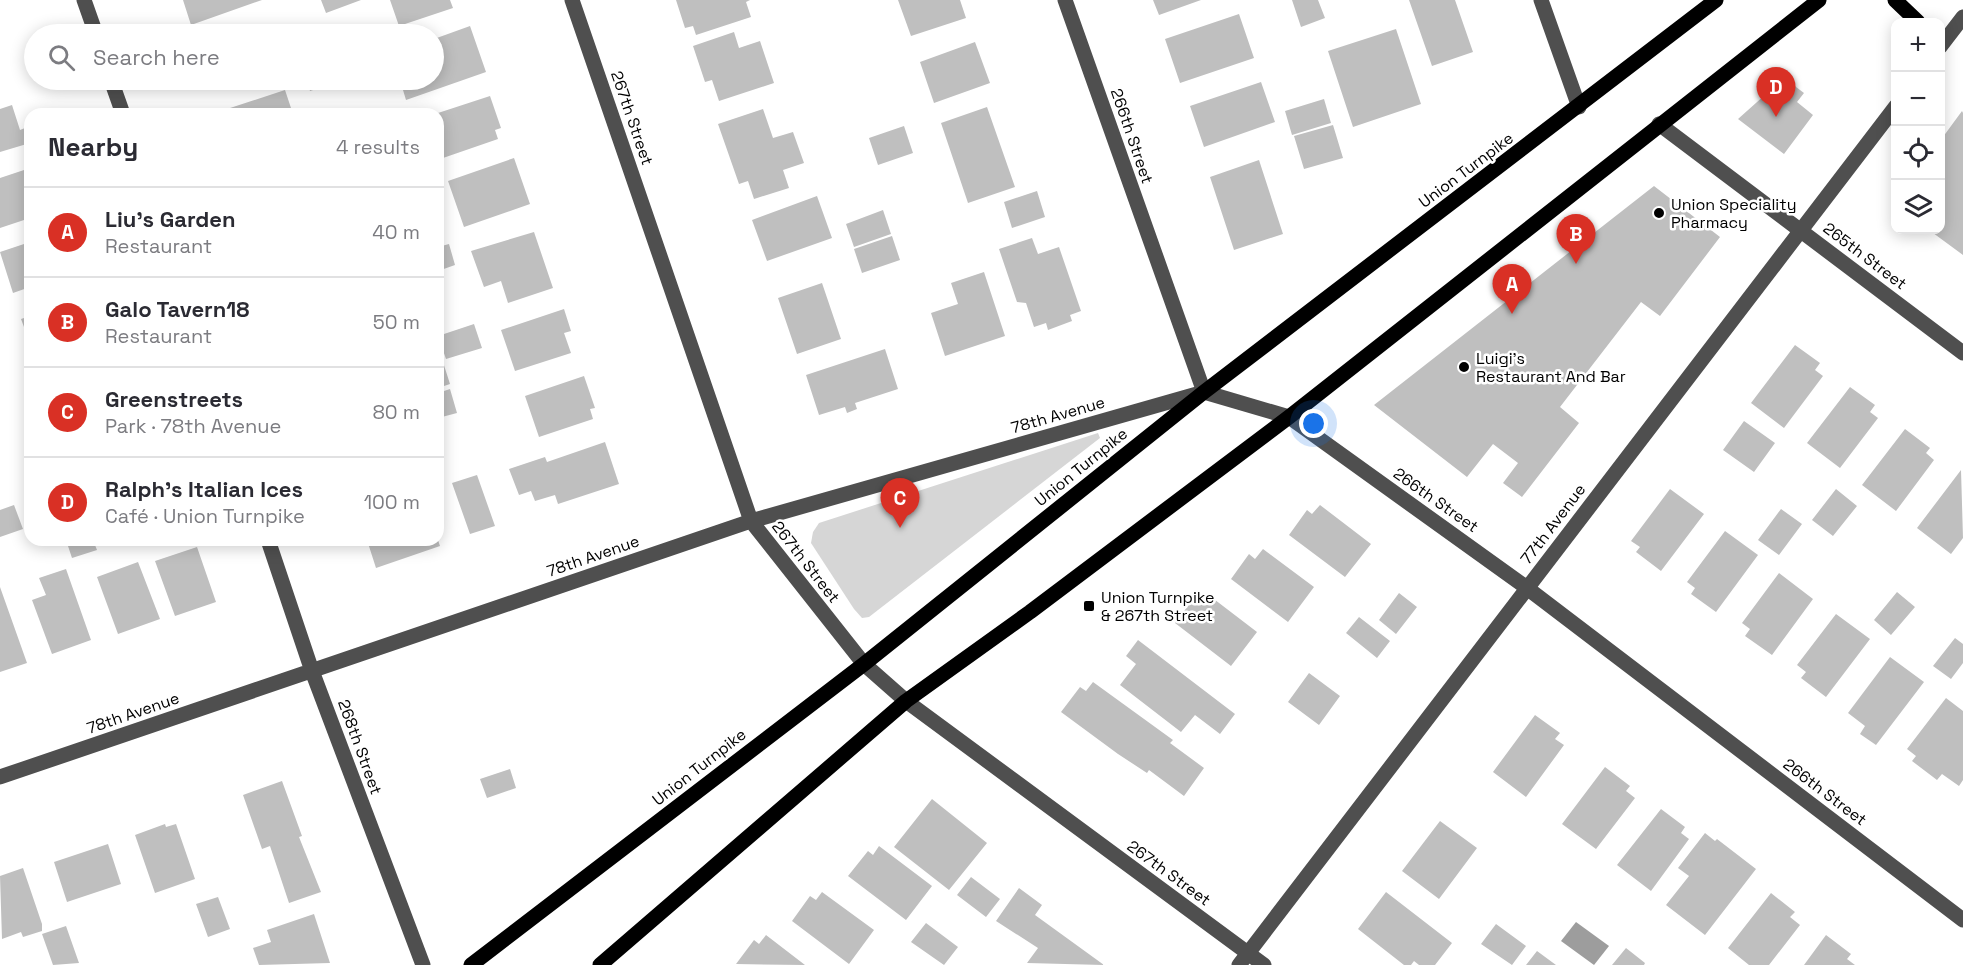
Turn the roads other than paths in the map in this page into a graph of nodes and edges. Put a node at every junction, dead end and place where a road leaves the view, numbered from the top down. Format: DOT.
graph roads {
  1 [pos="84,0"];
  2 [pos="572,0"];
  3 [pos="1065,0"];
  4 [pos="1541,0"];
  5 [pos="1716,0"];
  6 [pos="1819,0"];
  7 [pos="1895,0"];
  8 [pos="1963,17"];
  9 [pos="1914,18"];
  10 [pos="92,24"];
  11 [pos="1945,42"];
  12 [pos="115,90"];
  13 [pos="1579,107"];
  14 [pos="121,108"];
  15 [pos="1891,113"];
  16 [pos="1659,124"];
  17 [pos="1801,230"];
  18 [pos="1963,353"];
  19 [pos="1204,392"];
  20 [pos="1289,417"];
  21 [pos="751,521"];
  22 [pos="270,546"];
  23 [pos="1527,588"];
  24 [pos="864,664"];
  25 [pos="312,671"];
  26 [pos="906,701"];
  27 [pos="0,777"];
  28 [pos="1963,920"];
  29 [pos="1244,959"];
  30 [pos="423,965"];
  31 [pos="471,965"];
  32 [pos="600,965"];
  33 [pos="1264,965"];
  1 -- 10 [label="street"];
  2 -- 21 [label="street, 267th Street"];
  3 -- 19 [label="street, 266th Street"];
  4 -- 13 [label="street"];
  5 -- 13 [label="main road, Union Turnpike"];
  6 -- 16 [label="main road"];
  7 -- 9 [label="main road"];
  8 -- 11 [label="street"];
  12 -- 14 [label="street"];
  13 -- 19 [label="main road, Union Turnpike"];
  15 -- 17 [label="street, 77th Avenue"];
  16 -- 17 [label="street, 265th Street"];
  16 -- 20 [label="main road"];
  17 -- 18 [label="street, 265th Street"];
  17 -- 23 [label="street, 77th Avenue"];
  19 -- 20 [label="street, 266th Street"];
  19 -- 21 [label="street, 78th Avenue"];
  19 -- 24 [label="main road, Union Turnpike"];
  20 -- 23 [label="street, 266th Street"];
  20 -- 26 [label="main road"];
  21 -- 24 [label="street, 267th Street"];
  21 -- 25 [label="street, 78th Avenue"];
  22 -- 25 [label="street, 268th Street"];
  23 -- 28 [label="street, 266th Street"];
  23 -- 29 [label="street, 77th Avenue"];
  24 -- 26 [label="street, 267th Street"];
  24 -- 31 [label="main road, Union Turnpike"];
  25 -- 27 [label="street, 78th Avenue"];
  25 -- 30 [label="street, 268th Street"];
  26 -- 29 [label="street, 267th Street"];
  26 -- 32 [label="main road"];
  29 -- 33 [label="street, 267th Street"];
}
